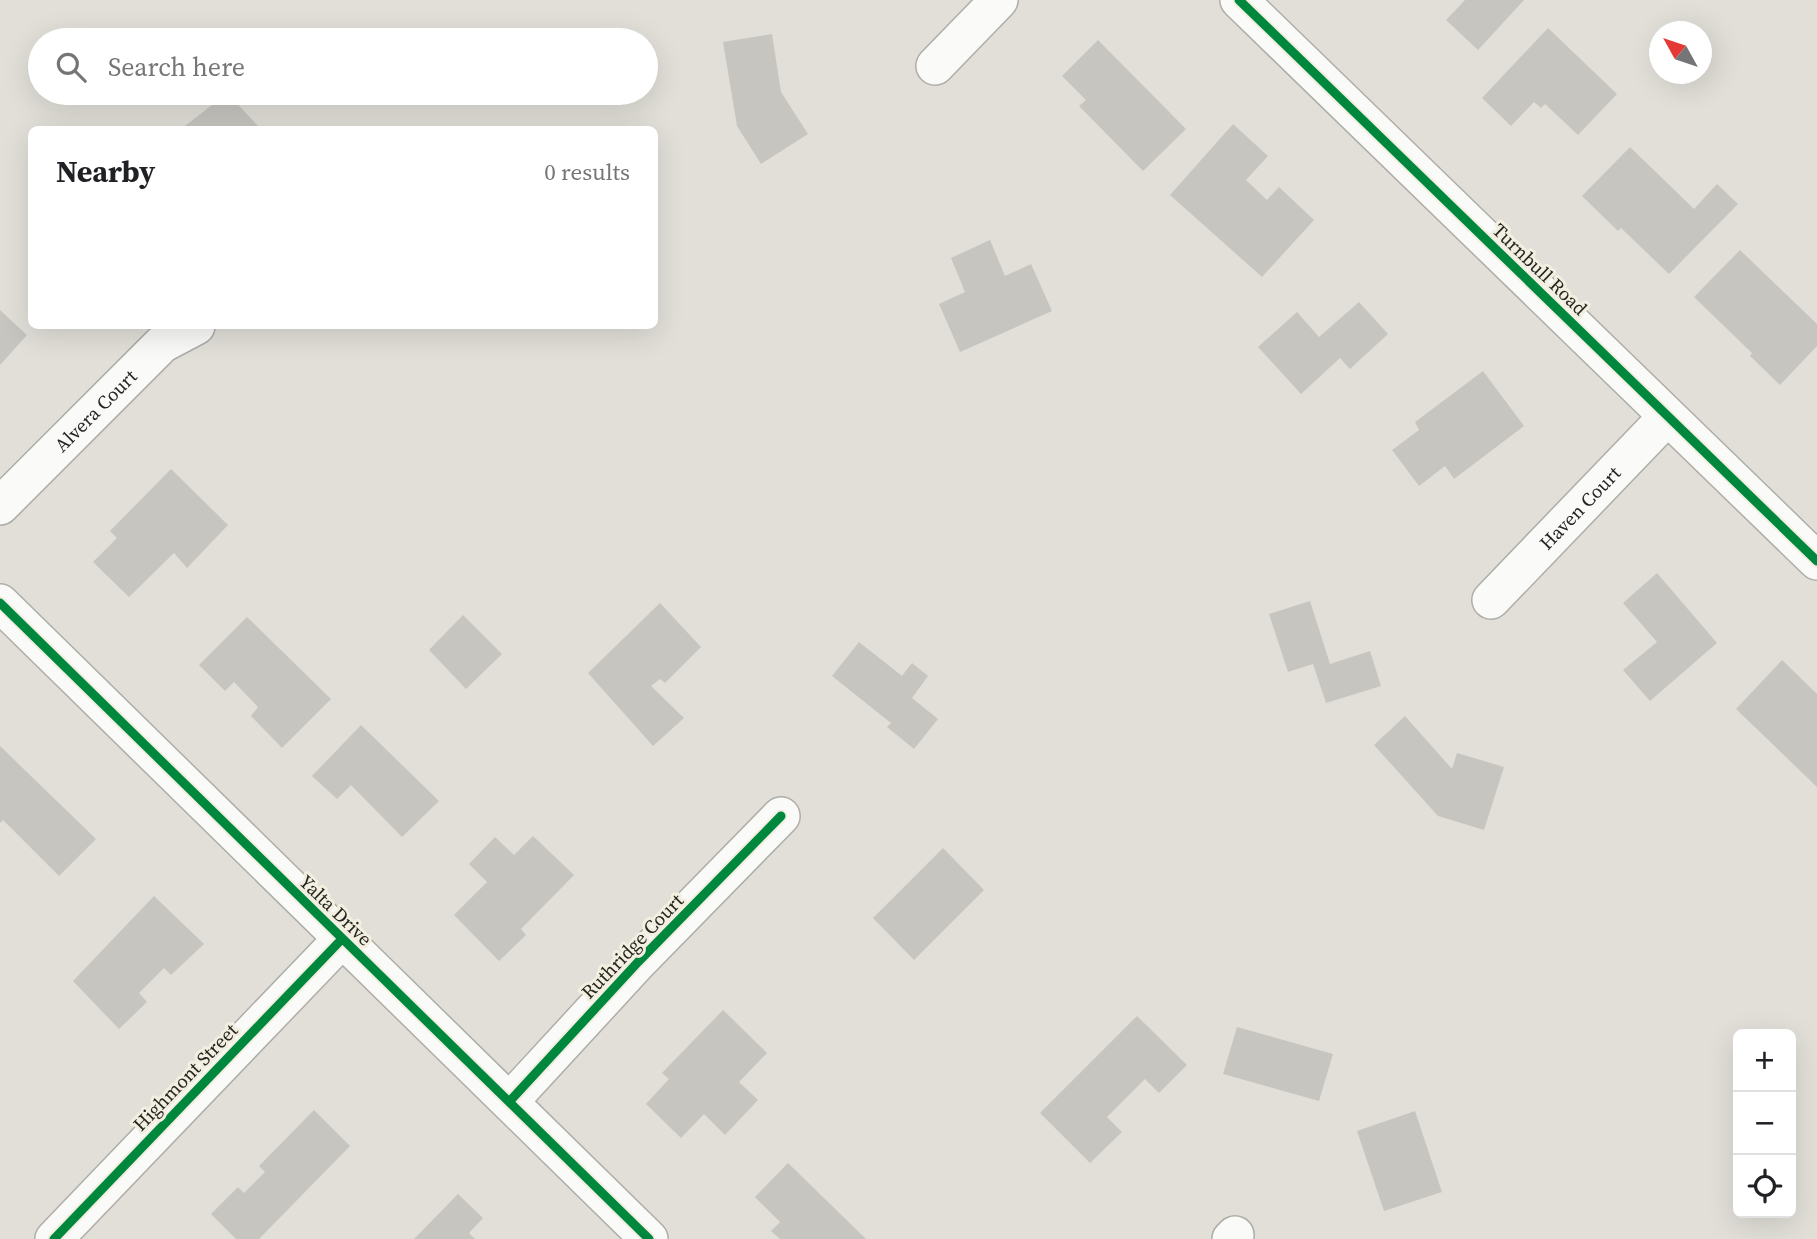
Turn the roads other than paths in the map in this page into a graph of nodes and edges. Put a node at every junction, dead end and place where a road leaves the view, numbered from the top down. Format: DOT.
graph roads {
  1 [pos="999,0"];
  2 [pos="1239,0"];
  3 [pos="935,66"];
  4 [pos="190,329"];
  5 [pos="1667,417"];
  6 [pos="0,506"];
  7 [pos="1817,561"];
  8 [pos="1491,600"];
  9 [pos="0,603"];
  10 [pos="781,816"];
  11 [pos="341,940"];
  12 [pos="510,1101"];
  13 [pos="54,1239"];
  14 [pos="649,1239"];
  1 -- 3 [label="street"];
  2 -- 5 [label="street, Turnbull Road"];
  4 -- 6 [label="street, Alvera Court"];
  5 -- 7 [label="street, Turnbull Road"];
  5 -- 8 [label="street, Haven Court"];
  9 -- 11 [label="street, Yalta Drive"];
  10 -- 12 [label="street, Ruthridge Court"];
  11 -- 12 [label="street, Yalta Drive"];
  11 -- 13 [label="street, Highmont Street"];
  12 -- 14 [label="street, Yalta Drive"];
}
